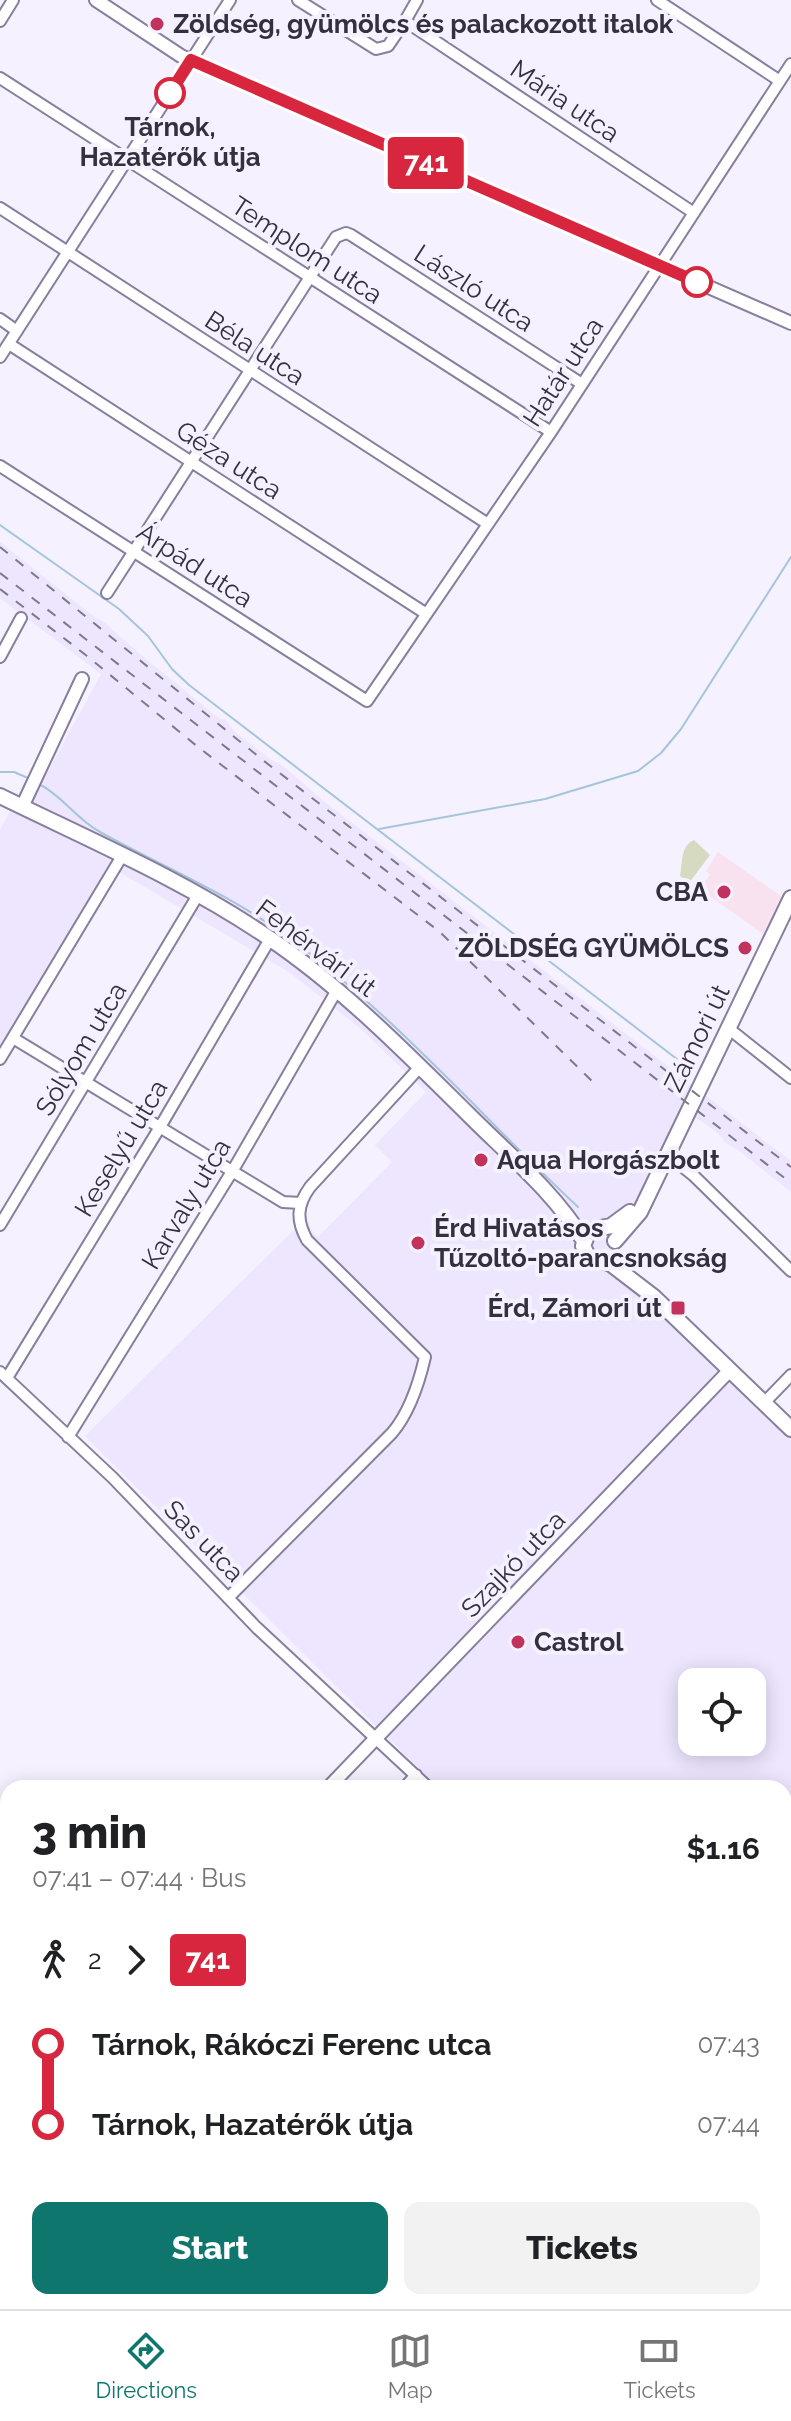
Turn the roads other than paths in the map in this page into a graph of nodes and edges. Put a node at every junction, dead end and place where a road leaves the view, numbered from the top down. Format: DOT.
graph roads {
  1 [pos="13,0"];
  2 [pos="96,0"];
  3 [pos="230,0"];
  4 [pos="298,0"];
  5 [pos="417,0"];
  6 [pos="657,0"];
  7 [pos="0,21"];
  8 [pos="405,21"];
  9 [pos="191,60"];
  10 [pos="791,64"];
  11 [pos="0,78"];
  12 [pos="780,81"];
  13 [pos="127,161"];
  14 [pos="0,208"];
  15 [pos="694,213"];
  16 [pos="69,253"];
  17 [pos="660,265"];
  18 [pos="310,277"];
  19 [pos="0,319"];
  20 [pos="791,323"];
  21 [pos="17,331"];
  22 [pos="9,344"];
  23 [pos="0,357"];
  24 [pos="250,371"];
  25 [pos="582,384"];
  26 [pos="551,432"];
  27 [pos="192,462"];
  28 [pos="0,466"];
  29 [pos="488,524"];
  30 [pos="134,552"];
  31 [pos="107,593"];
  32 [pos="425,613"];
  33 [pos="21,618"];
  34 [pos="0,657"];
  35 [pos="82,679"];
  36 [pos="367,701"];
  37 [pos="0,796"];
  38 [pos="22,807"];
  39 [pos="122,856"];
  40 [pos="198,895"];
  41 [pos="790,905"];
  42 [pos="270,939"];
  43 [pos="337,990"];
  44 [pos="728,1028"];
  45 [pos="13,1038"];
  46 [pos="0,1059"];
  47 [pos="420,1067"];
  48 [pos="791,1078"];
  49 [pos="87,1082"];
  50 [pos="160,1127"];
  51 [pos="667,1154"];
  52 [pos="233,1170"];
  53 [pos="645,1199"];
  54 [pos="557,1202"];
  55 [pos="301,1203"];
  56 [pos="0,1225"];
  57 [pos="600,1229"];
  58 [pos="584,1241"];
  59 [pos="615,1246"];
  60 [pos="602,1260"];
  61 [pos="791,1271"];
  62 [pos="654,1297"];
  63 [pos="730,1370"];
  64 [pos="4,1375"];
  65 [pos="791,1375"];
  66 [pos="764,1403"];
  67 [pos="791,1429"];
  68 [pos="68,1437"];
  69 [pos="228,1598"];
  70 [pos="377,1738"];
  71 [pos="416,1775"];
  72 [pos="336,1780"];
  73 [pos="411,1780"];
  74 [pos="421,1780"];
  1 -- 7 [label="street"];
  2 -- 9 [label="street"];
  3 -- 9 [label="street"];
  4 -- 8 [label="street"];
  5 -- 8 [label="street"];
  6 -- 12 [label="street"];
  8 -- 15 [label="street, Mária utca"];
  9 -- 13 [label="street"];
  9 -- 17 [label="street"];
  10 -- 12 [label="street, Határ utca"];
  11 -- 13 [label="street, Templom utca"];
  12 -- 15 [label="street, Határ utca"];
  13 -- 16 [label="street"];
  13 -- 18 [label="street, Templom utca"];
  14 -- 16 [label="street, Béla utca"];
  15 -- 17 [label="street, Határ utca"];
  16 -- 21 [label="street"];
  16 -- 24 [label="street, Béla utca"];
  17 -- 20 [label="street"];
  17 -- 25 [label="street, Határ utca"];
  18 -- 24 [label="street"];
  18 -- 25 [label="street, László utca"];
  18 -- 26 [label="street, Templom utca"];
  19 -- 21 [label="street"];
  21 -- 22 [label="street"];
  22 -- 23 [label="street"];
  22 -- 27 [label="street, Géza utca"];
  24 -- 27 [label="street"];
  24 -- 29 [label="street, Béla utca"];
  25 -- 26 [label="street, Határ utca"];
  26 -- 29 [label="street, Határ utca"];
  27 -- 30 [label="street"];
  27 -- 32 [label="street, Géza utca"];
  28 -- 30 [label="street, Árpád utca"];
  29 -- 32 [label="street, Határ utca"];
  30 -- 31 [label="street"];
  30 -- 36 [label="street, Árpád utca"];
  32 -- 36 [label="street, Határ utca"];
  33 -- 34 [label="street"];
  35 -- 38 [label="street"];
  37 -- 38 [label="main road, Fehérvári út"];
  38 -- 39 [label="main road, Fehérvári út"];
  39 -- 40 [label="main road, Fehérvári út"];
  39 -- 45 [label="street"];
  40 -- 42 [label="main road, Fehérvári út"];
  40 -- 49 [label="street, Sólyom utca"];
  41 -- 44 [label="main road, Zámori út"];
  42 -- 43 [label="main road, Fehérvári út"];
  42 -- 50 [label="street, Keselyű utca"];
  43 -- 47 [label="main road, Fehérvári út"];
  43 -- 52 [label="street, Karvaly utca"];
  44 -- 48 [label="street"];
  44 -- 51 [label="main road, Zámori út"];
  45 -- 46 [label="street"];
  45 -- 49 [label="street"];
  47 -- 54 [label="main road, Fehérvári út"];
  47 -- 55 [label="street"];
  49 -- 50 [label="street"];
  49 -- 56 [label="street, Sólyom utca"];
  50 -- 52 [label="street"];
  50 -- 64 [label="street, Keselyű utca"];
  51 -- 53 [label="main road, Zámori út"];
  51 -- 61 [label="street"];
  52 -- 55 [label="street"];
  52 -- 68 [label="street, Karvaly utca"];
  53 -- 57 [label="main road, Zámori út"];
  53 -- 59 [label="main road, Zámori út"];
  54 -- 57 [label="main road, Fehérvári út"];
  54 -- 58 [label="main road, Fehérvári út"];
  55 -- 69 [label="street"];
  57 -- 58 [label="main road"];
  57 -- 59 [label="main road"];
  58 -- 60 [label="main road"];
  59 -- 60 [label="main road"];
  59 -- 62 [label="main road"];
  60 -- 62 [label="main road"];
  62 -- 63 [label="main road"];
  63 -- 66 [label="main road"];
  63 -- 70 [label="street, Szajkó utca"];
  64 -- 68 [label="street, Sas utca"];
  65 -- 66 [label="street"];
  66 -- 67 [label="main road"];
  68 -- 69 [label="street, Sas utca"];
  69 -- 70 [label="street, Sas utca"];
  70 -- 71 [label="street, Sas utca"];
  70 -- 72 [label="street, Szajkó utca"];
  71 -- 73 [label="street"];
  71 -- 74 [label="street, Sas utca"];
}
